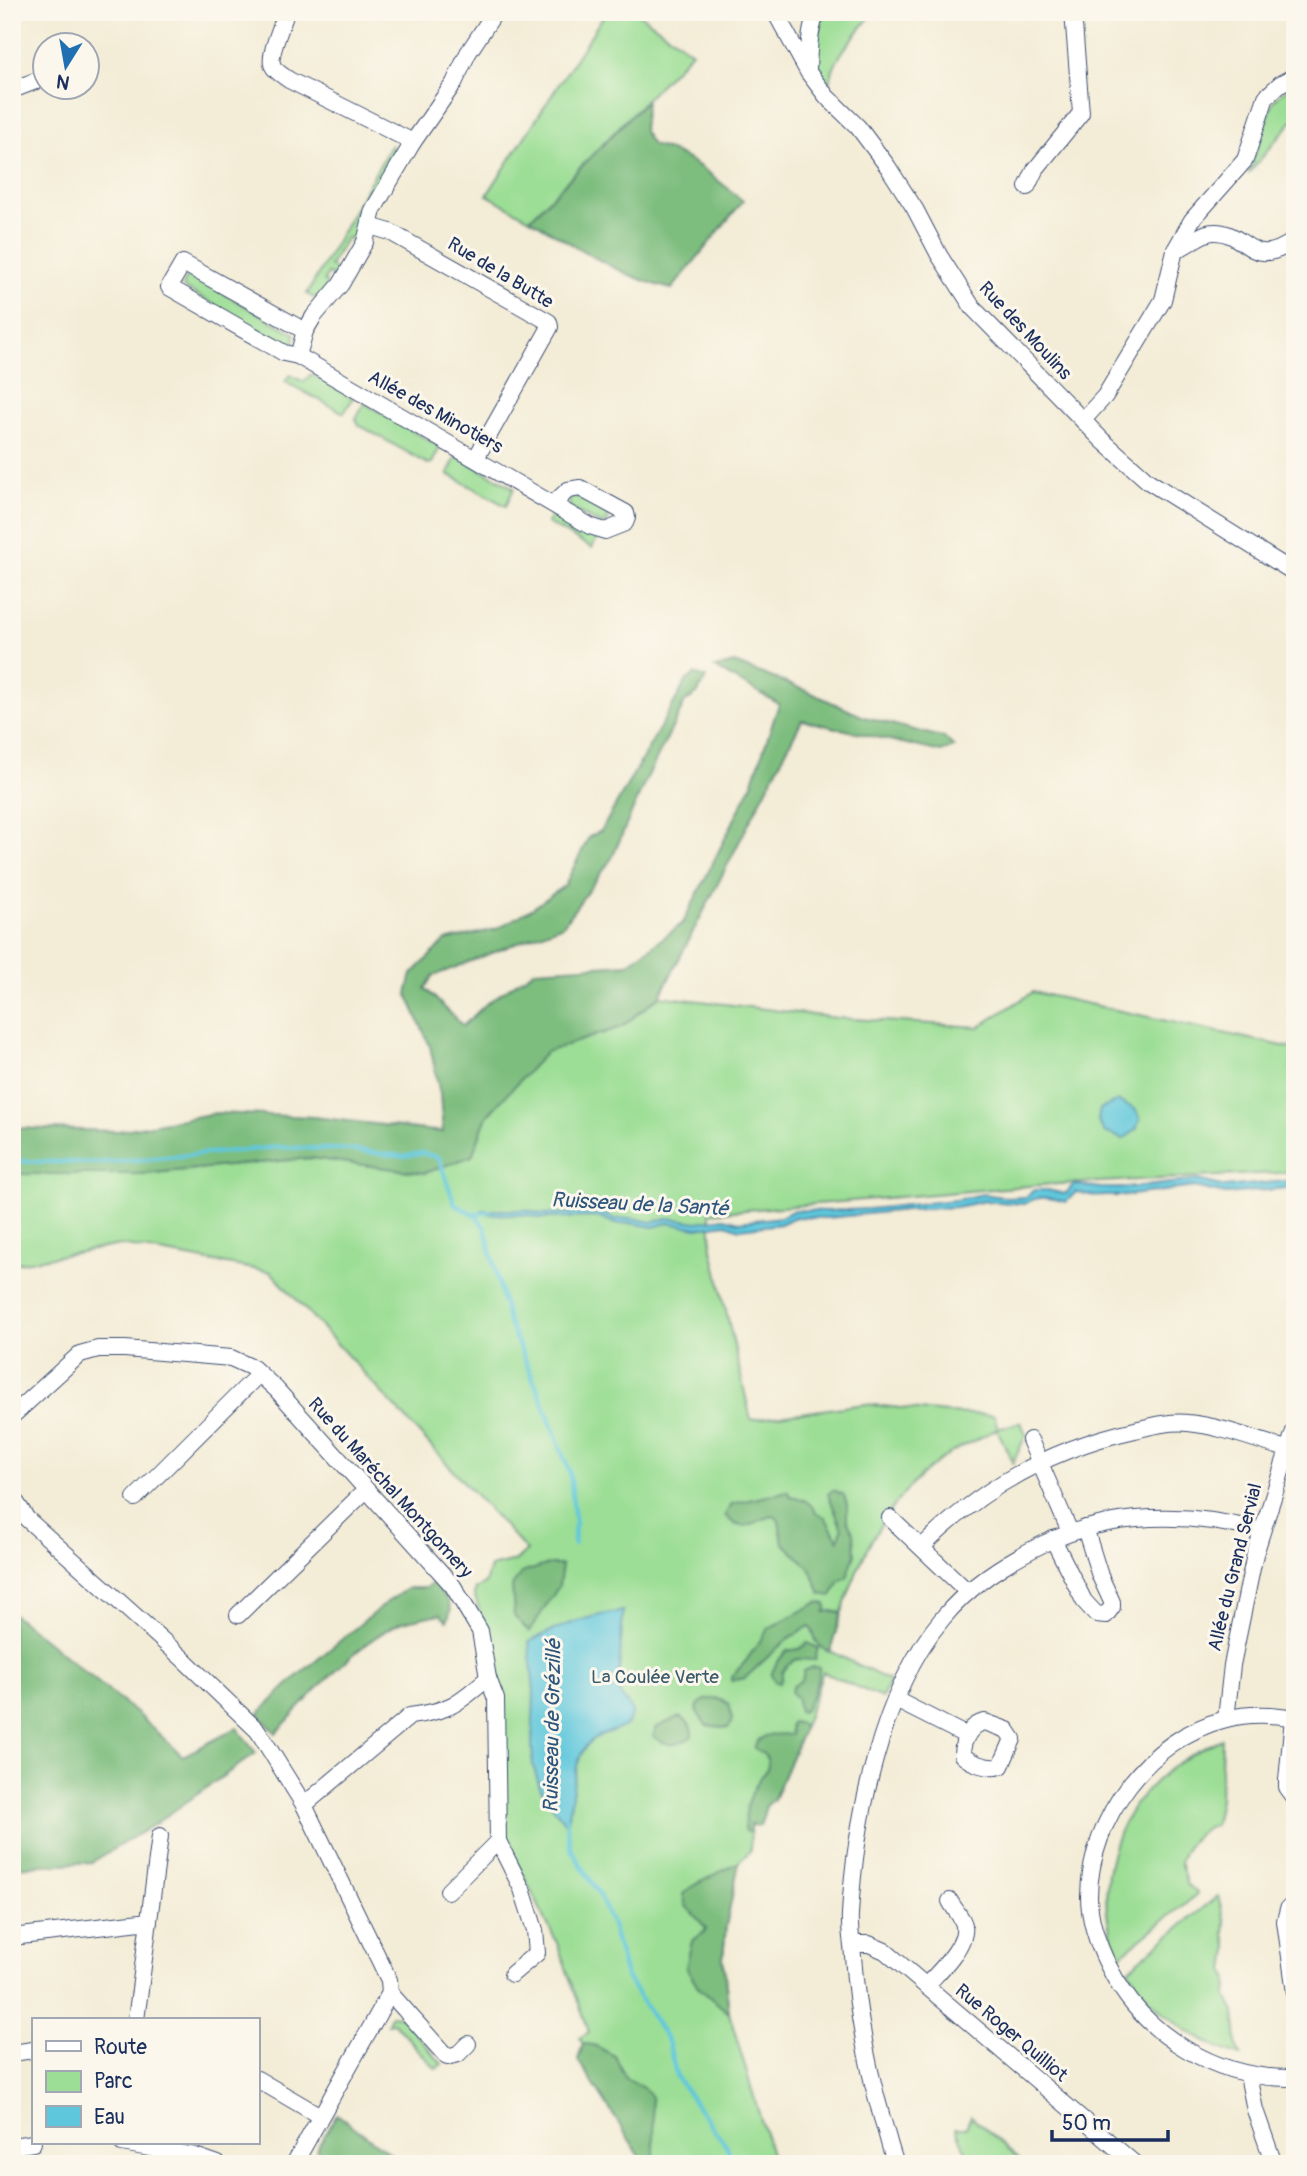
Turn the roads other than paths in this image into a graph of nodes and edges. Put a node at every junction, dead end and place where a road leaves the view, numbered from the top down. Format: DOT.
graph roads {
  1 [pos="286,12"];
  2 [pos="495,12"];
  3 [pos="817,12"];
  4 [pos="1073,12"];
  5 [pos="778,14"];
  6 [pos="810,32"];
  7 [pos="789,36"];
  8 [pos="808,72"];
  9 [pos="1295,76"];
  10 [pos="32,82"];
  11 [pos="12,90"];
  12 [pos="413,142"];
  13 [pos="1027,187"];
  14 [pos="370,226"];
  15 [pos="1295,240"];
  16 [pos="1175,250"];
  17 [pos="305,331"];
  18 [pos="298,356"];
  19 [pos="1083,420"];
  20 [pos="476,458"];
  21 [pos="554,503"];
  22 [pos="1295,573"];
  23 [pos="259,1374"];
  24 [pos="12,1416"];
  25 [pos="1295,1428"];
  26 [pos="1030,1440"];
  27 [pos="1287,1449"];
  28 [pos="1040,1462"];
  29 [pos="365,1491"];
  30 [pos="12,1496"];
  31 [pos="135,1498"];
  32 [pos="890,1518"];
  33 [pos="1077,1530"];
  34 [pos="1261,1531"];
  35 [pos="1053,1539"];
  36 [pos="922,1547"];
  37 [pos="968,1592"];
  38 [pos="238,1615"];
  39 [pos="488,1678"];
  40 [pos="896,1700"];
  41 [pos="1226,1718"];
  42 [pos="1294,1718"];
  43 [pos="967,1735"];
  44 [pos="1295,1798"];
  45 [pos="304,1805"];
  46 [pos="160,1836"];
  47 [pos="498,1841"];
  48 [pos="448,1891"];
  49 [pos="950,1901"];
  50 [pos="1295,1902"];
  51 [pos="149,1921"];
  52 [pos="12,1937"];
  53 [pos="852,1944"];
  54 [pos="1293,1972"];
  55 [pos="512,1974"];
  56 [pos="926,1986"];
  57 [pos="390,1993"];
  58 [pos="1295,1993"];
  59 [pos="136,2018"];
  60 [pos="468,2044"];
  61 [pos="32,2050"];
  62 [pos="12,2053"];
  63 [pos="1248,2075"];
  64 [pos="1295,2078"];
  65 [pos="259,2080"];
  66 [pos="320,2116"];
  67 [pos="32,2143"];
  68 [pos="128,2144"];
  69 [pos="12,2146"];
  70 [pos="218,2164"];
  71 [pos="294,2164"];
  72 [pos="896,2164"];
  73 [pos="1135,2164"];
  74 [pos="1274,2164"];
  1 -- 12 [label="street"];
  2 -- 12 [label="street"];
  3 -- 6 [label="street"];
  4 -- 13 [label="street"];
  5 -- 7 [label="street, Rue des Moulins"];
  6 -- 7 [label="street"];
  6 -- 8 [label="street"];
  7 -- 8 [label="street, Rue des Moulins"];
  8 -- 19 [label="street, Rue des Moulins"];
  9 -- 16 [label="street"];
  10 -- 11 [label="street"];
  12 -- 14 [label="street"];
  14 -- 17 [label="street"];
  14 -- 20 [label="street, Rue de la Butte"];
  15 -- 16 [label="street"];
  16 -- 19 [label="street"];
  17 -- 18 [label="street"];
  17 -- 18 [label="street, Allée des Minotiers"];
  18 -- 20 [label="street, Allée des Minotiers"];
  19 -- 22 [label="street, Rue des Moulins"];
  20 -- 21 [label="street, Allée des Minotiers"];
  23 -- 24 [label="street, Rue du Maréchal Montgomery"];
  23 -- 29 [label="street, Rue du Maréchal Montgomery"];
  23 -- 31 [label="street"];
  25 -- 27 [label="street, Allée du Grand Servial"];
  26 -- 28 [label="street"];
  27 -- 28 [label="street"];
  27 -- 34 [label="street, Allée du Grand Servial"];
  28 -- 33 [label="street"];
  28 -- 36 [label="street"];
  29 -- 38 [label="street"];
  29 -- 39 [label="street, Rue du Maréchal Montgomery"];
  30 -- 45 [label="street"];
  32 -- 36 [label="street"];
  33 -- 34 [label="street"];
  33 -- 35 [label="street"];
  33 -- 35 [label="street"];
  34 -- 41 [label="street, Allée du Grand Servial"];
  35 -- 37 [label="street"];
  36 -- 37 [label="street"];
  37 -- 40 [label="street"];
  39 -- 45 [label="street"];
  39 -- 47 [label="street, Rue du Maréchal Montgomery"];
  40 -- 43 [label="street"];
  40 -- 53 [label="street"];
  41 -- 42 [label="street"];
  41 -- 63 [label="street"];
  42 -- 44 [label="street"];
  45 -- 57 [label="street"];
  46 -- 51 [label="street"];
  47 -- 48 [label="street"];
  47 -- 55 [label="street, Rue du Maréchal Montgomery"];
  49 -- 56 [label="street, Rue Roger Quilliot"];
  50 -- 54 [label="street"];
  51 -- 52 [label="street"];
  51 -- 59 [label="street"];
  53 -- 56 [label="street, Rue Roger Quilliot"];
  53 -- 72 [label="street"];
  54 -- 58 [label="street"];
  56 -- 73 [label="street, Rue Roger Quilliot"];
  57 -- 60 [label="street"];
  57 -- 66 [label="street"];
  61 -- 62 [label="street"];
  63 -- 64 [label="street"];
  63 -- 74 [label="street"];
  65 -- 66 [label="street"];
  66 -- 71 [label="street"];
  67 -- 69 [label="street"];
  68 -- 70 [label="street"];
}
